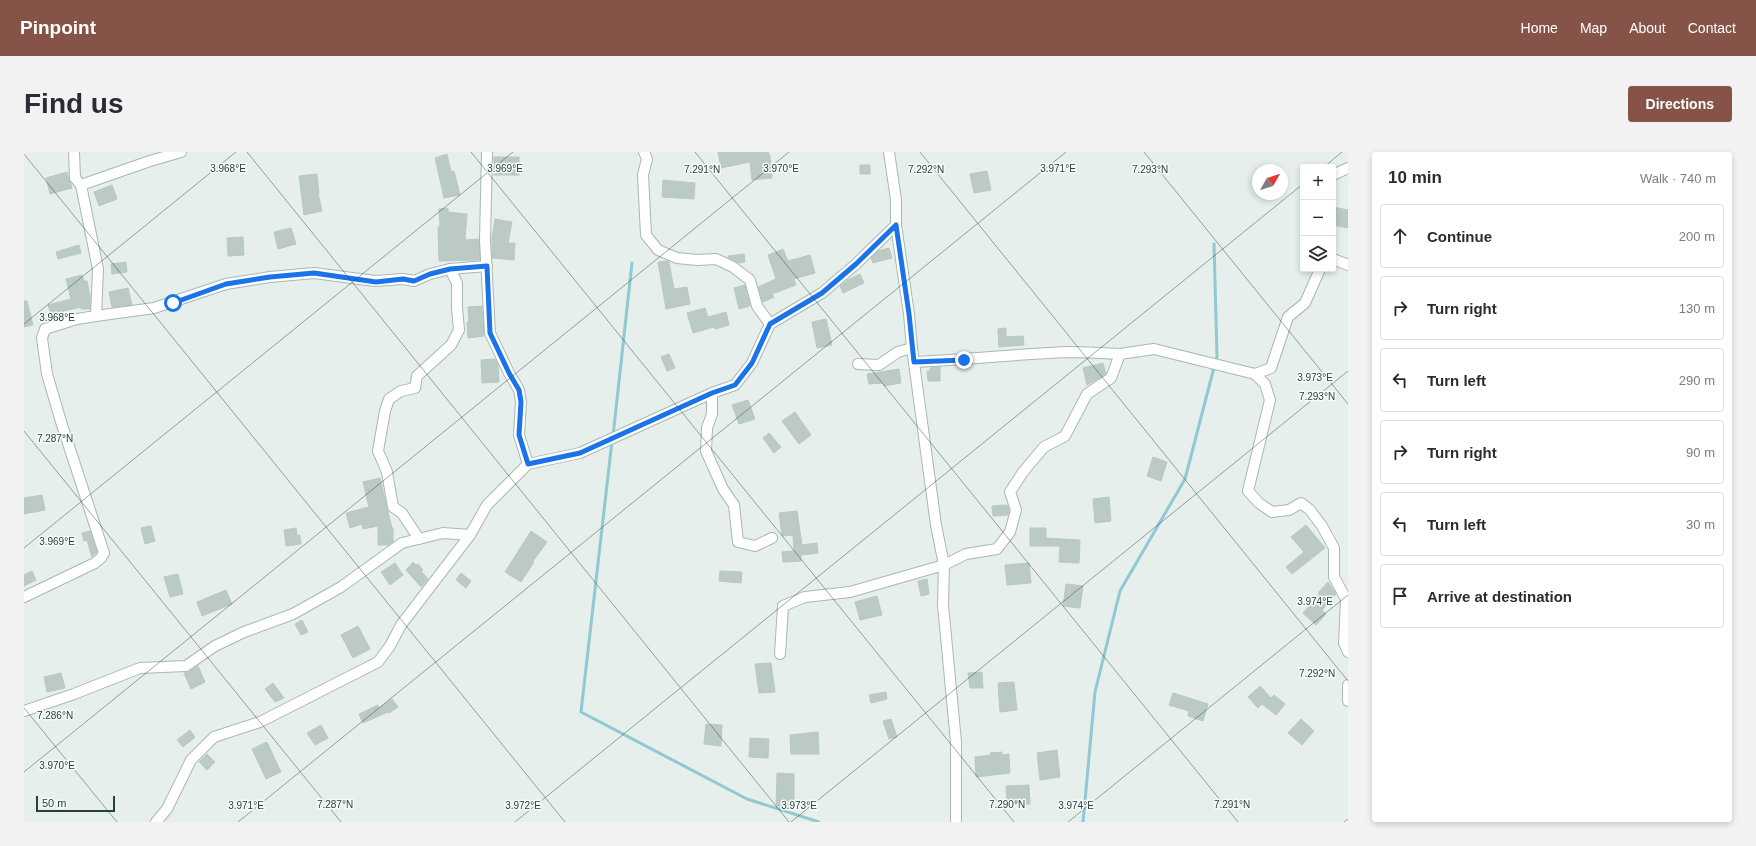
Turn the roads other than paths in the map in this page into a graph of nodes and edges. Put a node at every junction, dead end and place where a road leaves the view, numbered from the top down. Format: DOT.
graph roads {
  1 [pos="74,152"];
  2 [pos="181,152"];
  3 [pos="487,152"];
  4 [pos="644,152"];
  5 [pos="889,152"];
  6 [pos="1348,168"];
  7 [pos="1336,174"];
  8 [pos="81,185"];
  9 [pos="896,225"];
  10 [pos="1336,260"];
  11 [pos="1348,265"];
  12 [pos="487,266"];
  13 [pos="450,269"];
  14 [pos="1319,272"];
  15 [pos="96,316"];
  16 [pos="770,324"];
  17 [pos="912,348"];
  18 [pos="1120,354"];
  19 [pos="914,362"];
  20 [pos="858,364"];
  21 [pos="1255,374"];
  22 [pos="712,393"];
  23 [pos="528,464"];
  24 [pos="470,535"];
  25 [pos="772,538"];
  26 [pos="419,539"];
  27 [pos="944,565"];
  28 [pos="24,597"];
  29 [pos="1347,600"];
  30 [pos="1348,652"];
  31 [pos="780,654"];
  32 [pos="1348,685"];
  33 [pos="1348,701"];
  34 [pos="24,711"];
  35 [pos="156,822"];
  36 [pos="956,822"];
  1 -- 8 [label="street"];
  2 -- 8 [label="street"];
  3 -- 12 [label="street"];
  4 -- 16 [label="street"];
  5 -- 9 [label="street"];
  6 -- 7 [label="street"];
  8 -- 15 [label="street"];
  9 -- 16 [label="street"];
  9 -- 17 [label="street"];
  10 -- 11 [label="street"];
  12 -- 13 [label="street"];
  12 -- 23 [label="street"];
  13 -- 15 [label="street"];
  13 -- 26 [label="street"];
  14 -- 21 [label="street"];
  15 -- 28 [label="street"];
  16 -- 22 [label="street"];
  17 -- 19 [label="street"];
  17 -- 20 [label="street"];
  18 -- 19 [label="street"];
  18 -- 21 [label="street"];
  18 -- 27 [label="street"];
  19 -- 27 [label="street"];
  21 -- 29 [label="street"];
  22 -- 23 [label="street"];
  22 -- 25 [label="street"];
  23 -- 24 [label="street"];
  24 -- 26 [label="street"];
  24 -- 35 [label="street"];
  26 -- 34 [label="street"];
  27 -- 31 [label="street"];
  27 -- 36 [label="street"];
  29 -- 30 [label="street"];
  32 -- 33 [label="street"];
}
